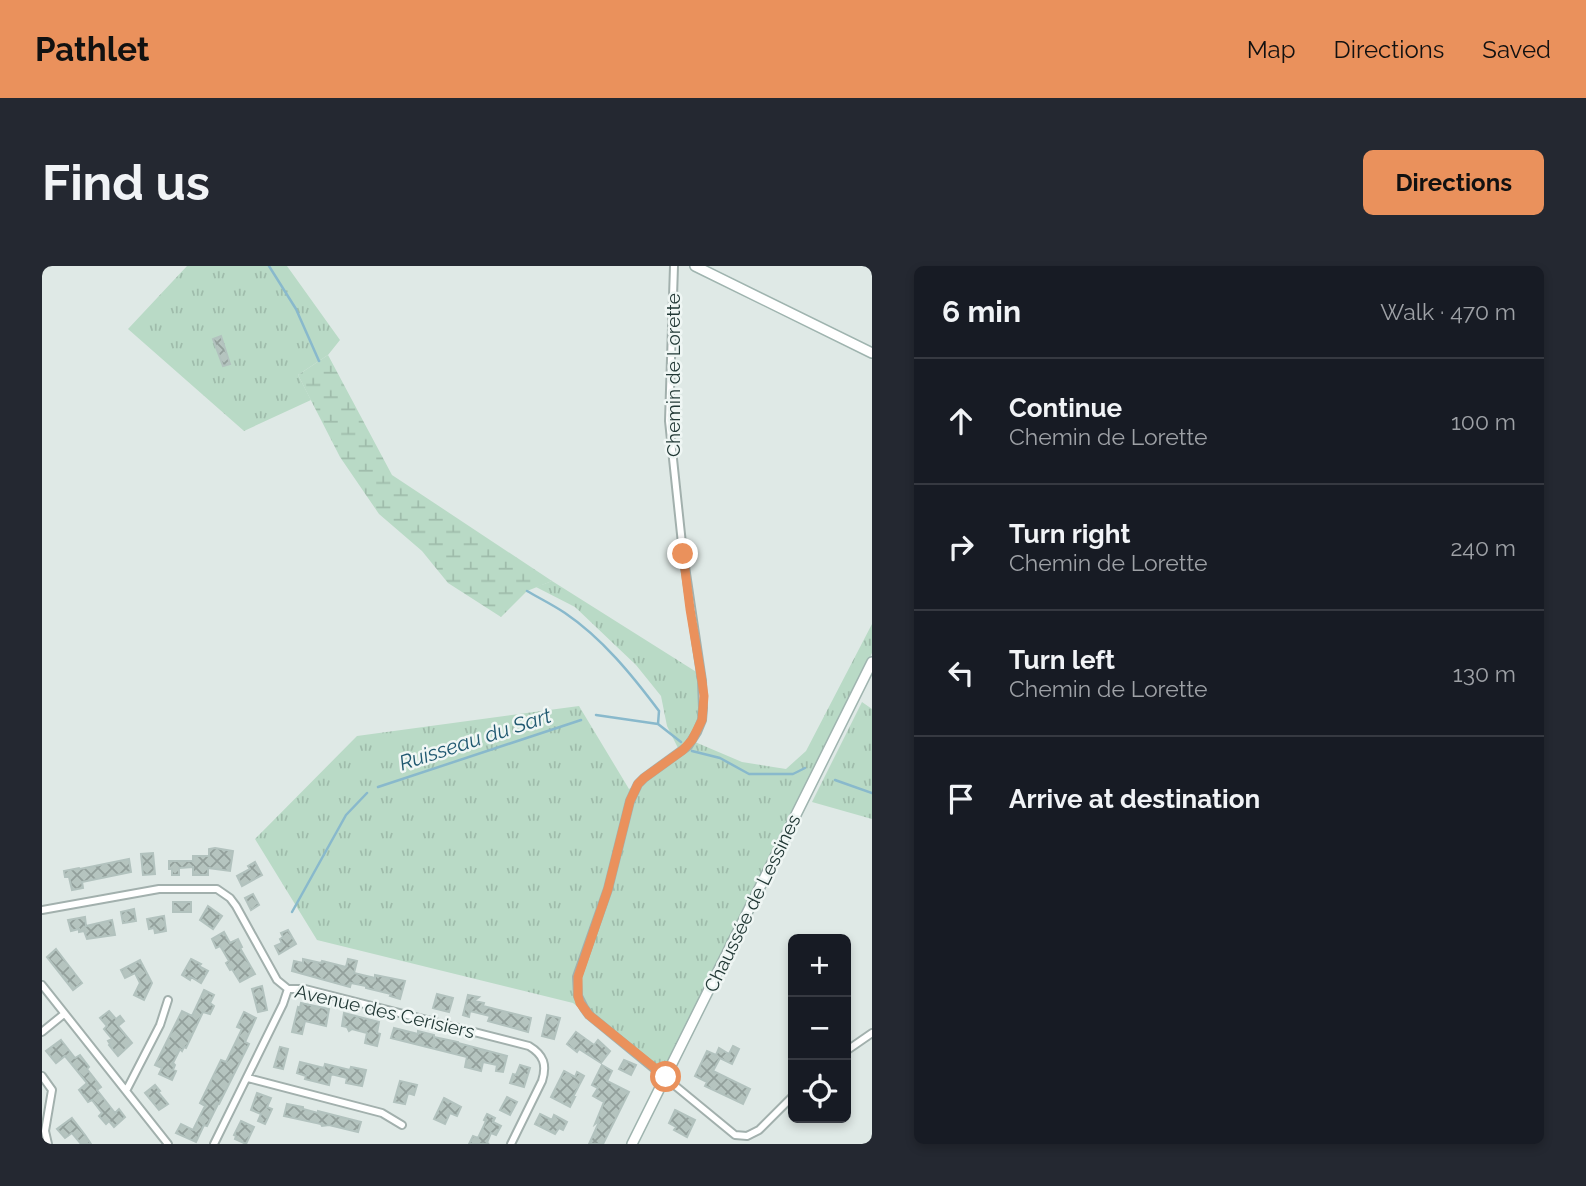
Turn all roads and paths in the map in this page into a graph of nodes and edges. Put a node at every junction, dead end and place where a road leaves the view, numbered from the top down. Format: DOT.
graph roads {
  1 [pos="674,266"];
  2 [pos="695,266"];
  3 [pos="872,353"];
  4 [pos="872,662"];
  5 [pos="42,910"];
  6 [pos="42,985"];
  7 [pos="288,989"];
  8 [pos="168,1000"];
  9 [pos="64,1014"];
  10 [pos="42,1032"];
  11 [pos="872,1033"];
  12 [pos="851,1048"];
  13 [pos="42,1076"];
  14 [pos="666,1077"];
  15 [pos="248,1078"];
  16 [pos="126,1091"];
  17 [pos="788,1101"];
  18 [pos="402,1125"];
  19 [pos="48,1144"];
  20 [pos="168,1144"];
  21 [pos="214,1144"];
  22 [pos="511,1144"];
  23 [pos="632,1144"];
  1 -- 14 [label="street, Chemin de Lorette"];
  2 -- 3 [label="main road"];
  4 -- 14 [label="main road, Chaussée de Lessines"];
  5 -- 7 [label="street, Avenue des Cerisiers"];
  6 -- 9 [label="street"];
  7 -- 15 [label="street"];
  7 -- 22 [label="street, Avenue des Cerisiers"];
  8 -- 16 [label="street"];
  9 -- 10 [label="street"];
  9 -- 16 [label="street"];
  11 -- 12 [label="street"];
  13 -- 19 [label="street"];
  14 -- 17 [label="street, Chemin de Lorette"];
  14 -- 23 [label="main road, Chaussée de Lessines"];
  15 -- 18 [label="street"];
  15 -- 21 [label="street"];
  16 -- 20 [label="street"];
}
